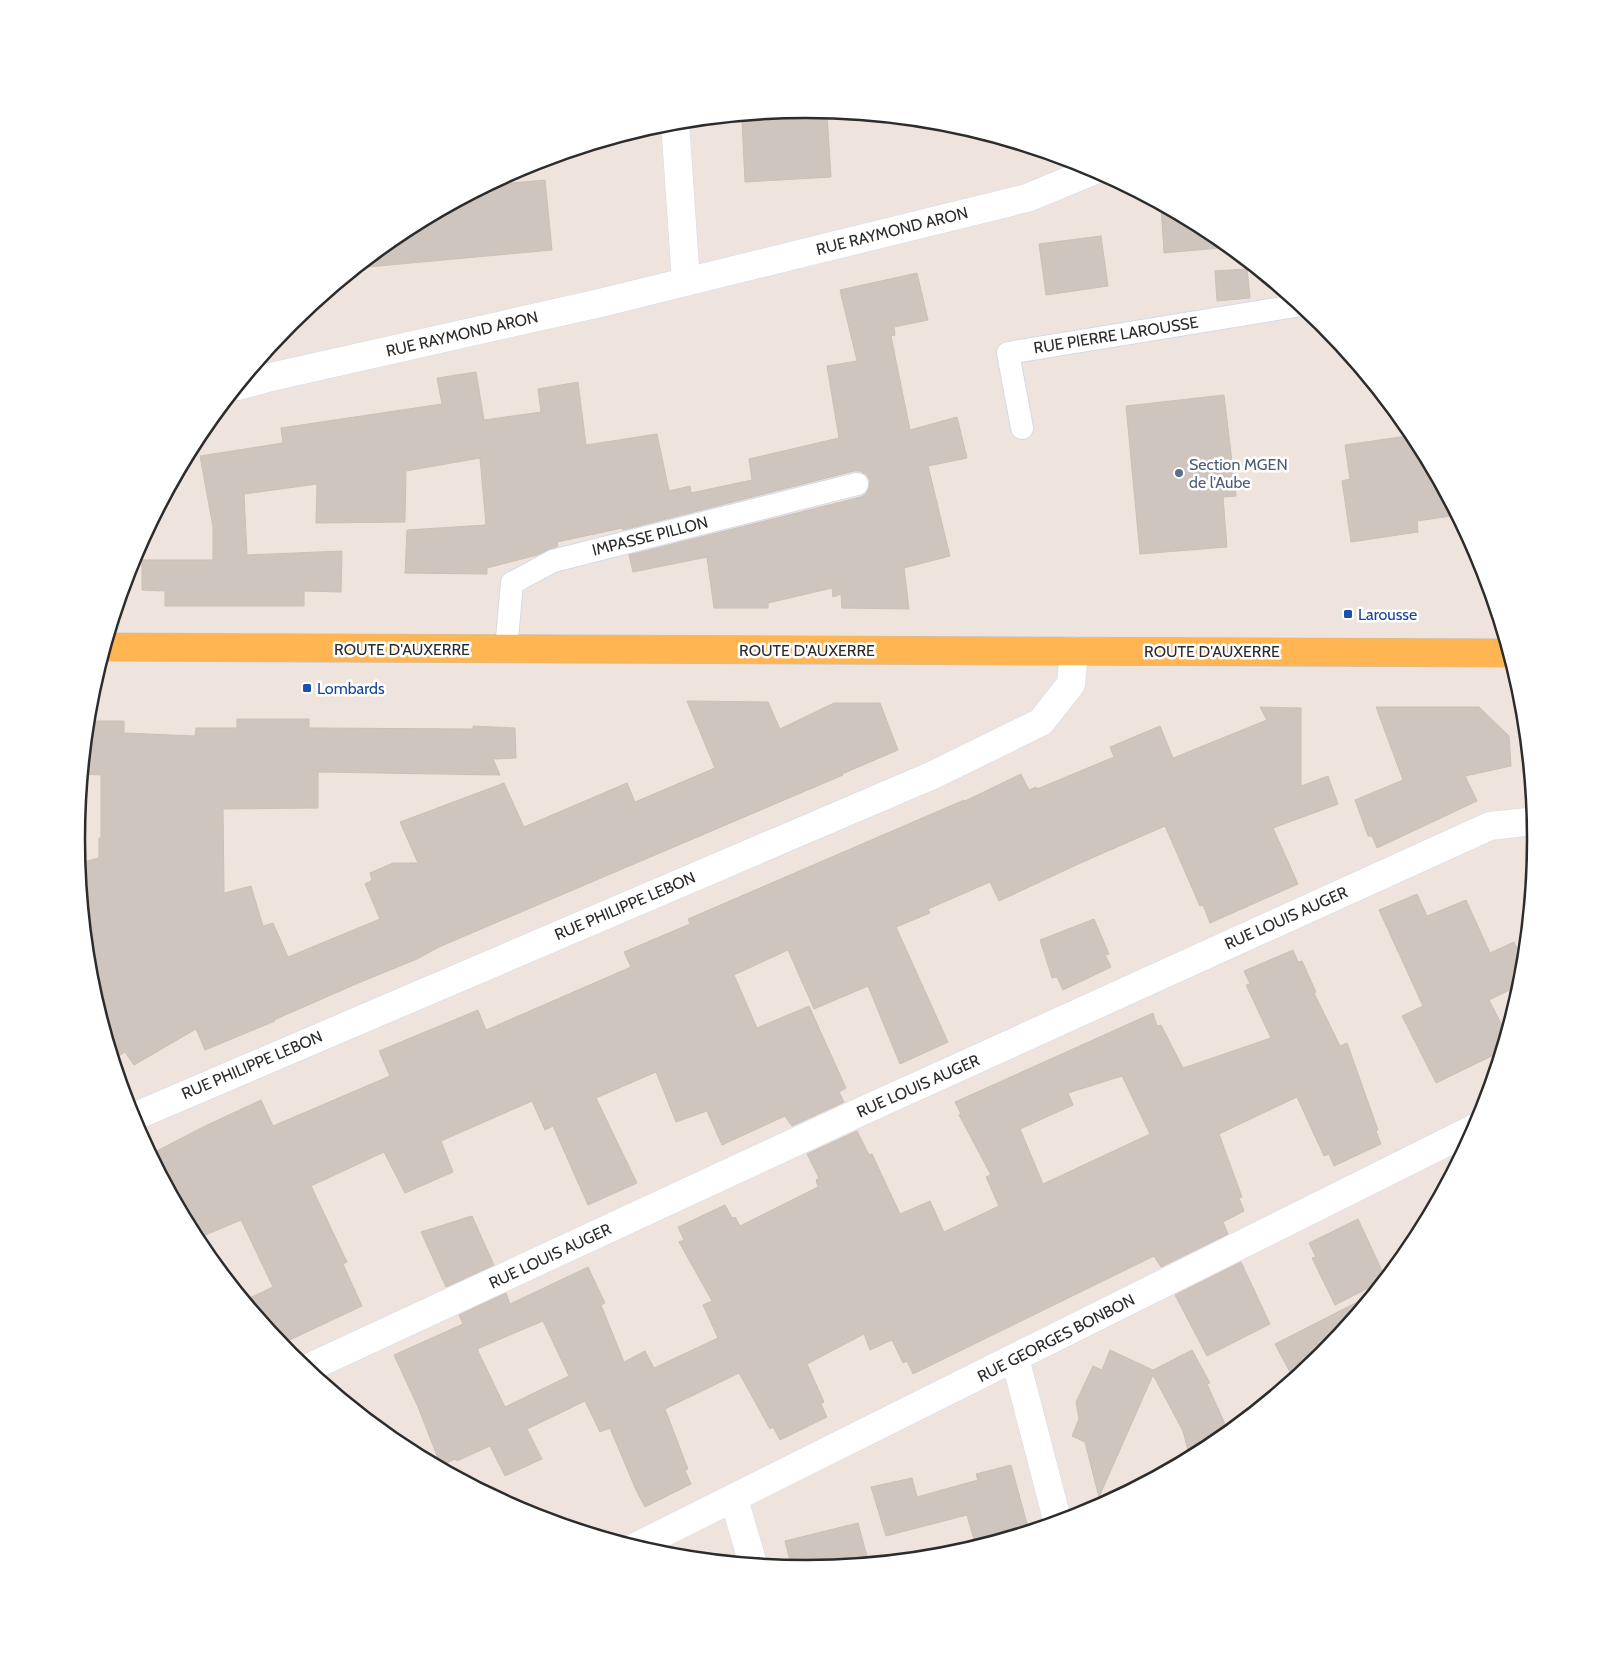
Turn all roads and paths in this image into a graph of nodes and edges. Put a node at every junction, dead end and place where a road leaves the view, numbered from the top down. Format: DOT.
graph roads {
  1 [pos="676,130"];
  2 [pos="1085,174"];
  3 [pos="686,282"];
  4 [pos="1292,306"];
  5 [pos="248,384"];
  6 [pos="1022,428"];
  7 [pos="857,484"];
  8 [pos="111,648"];
  9 [pos="506,649"];
  10 [pos="1074,651"];
  11 [pos="1503,653"];
  12 [pos="1527,822"];
  13 [pos="139,1114"];
  14 [pos="1465,1134"];
  15 [pos="1015,1358"];
  16 [pos="313,1366"];
  17 [pos="734,1499"];
  18 [pos="1056,1516"];
  19 [pos="645,1542"];
  20 [pos="751,1558"];
  1 -- 3 [label="street"];
  2 -- 3 [label="street, RUE RAYMOND ARON"];
  3 -- 5 [label="street, RUE RAYMOND ARON"];
  4 -- 6 [label="lane, RUE PIERRE LAROUSSE"];
  7 -- 9 [label="lane, IMPASSE PILLON"];
  8 -- 9 [label="main road, ROUTE D'AUXERRE"];
  9 -- 10 [label="main road, ROUTE D'AUXERRE"];
  10 -- 11 [label="main road, ROUTE D'AUXERRE"];
  10 -- 13 [label="street, RUE PHILIPPE LEBON"];
  12 -- 16 [label="street, RUE LOUIS AUGER"];
  14 -- 15 [label="street, RUE GEORGES BONBON"];
  15 -- 17 [label="street, RUE GEORGES BONBON"];
  15 -- 18 [label="street"];
  17 -- 19 [label="street, RUE GEORGES BONBON"];
  17 -- 20 [label="street"];
}
